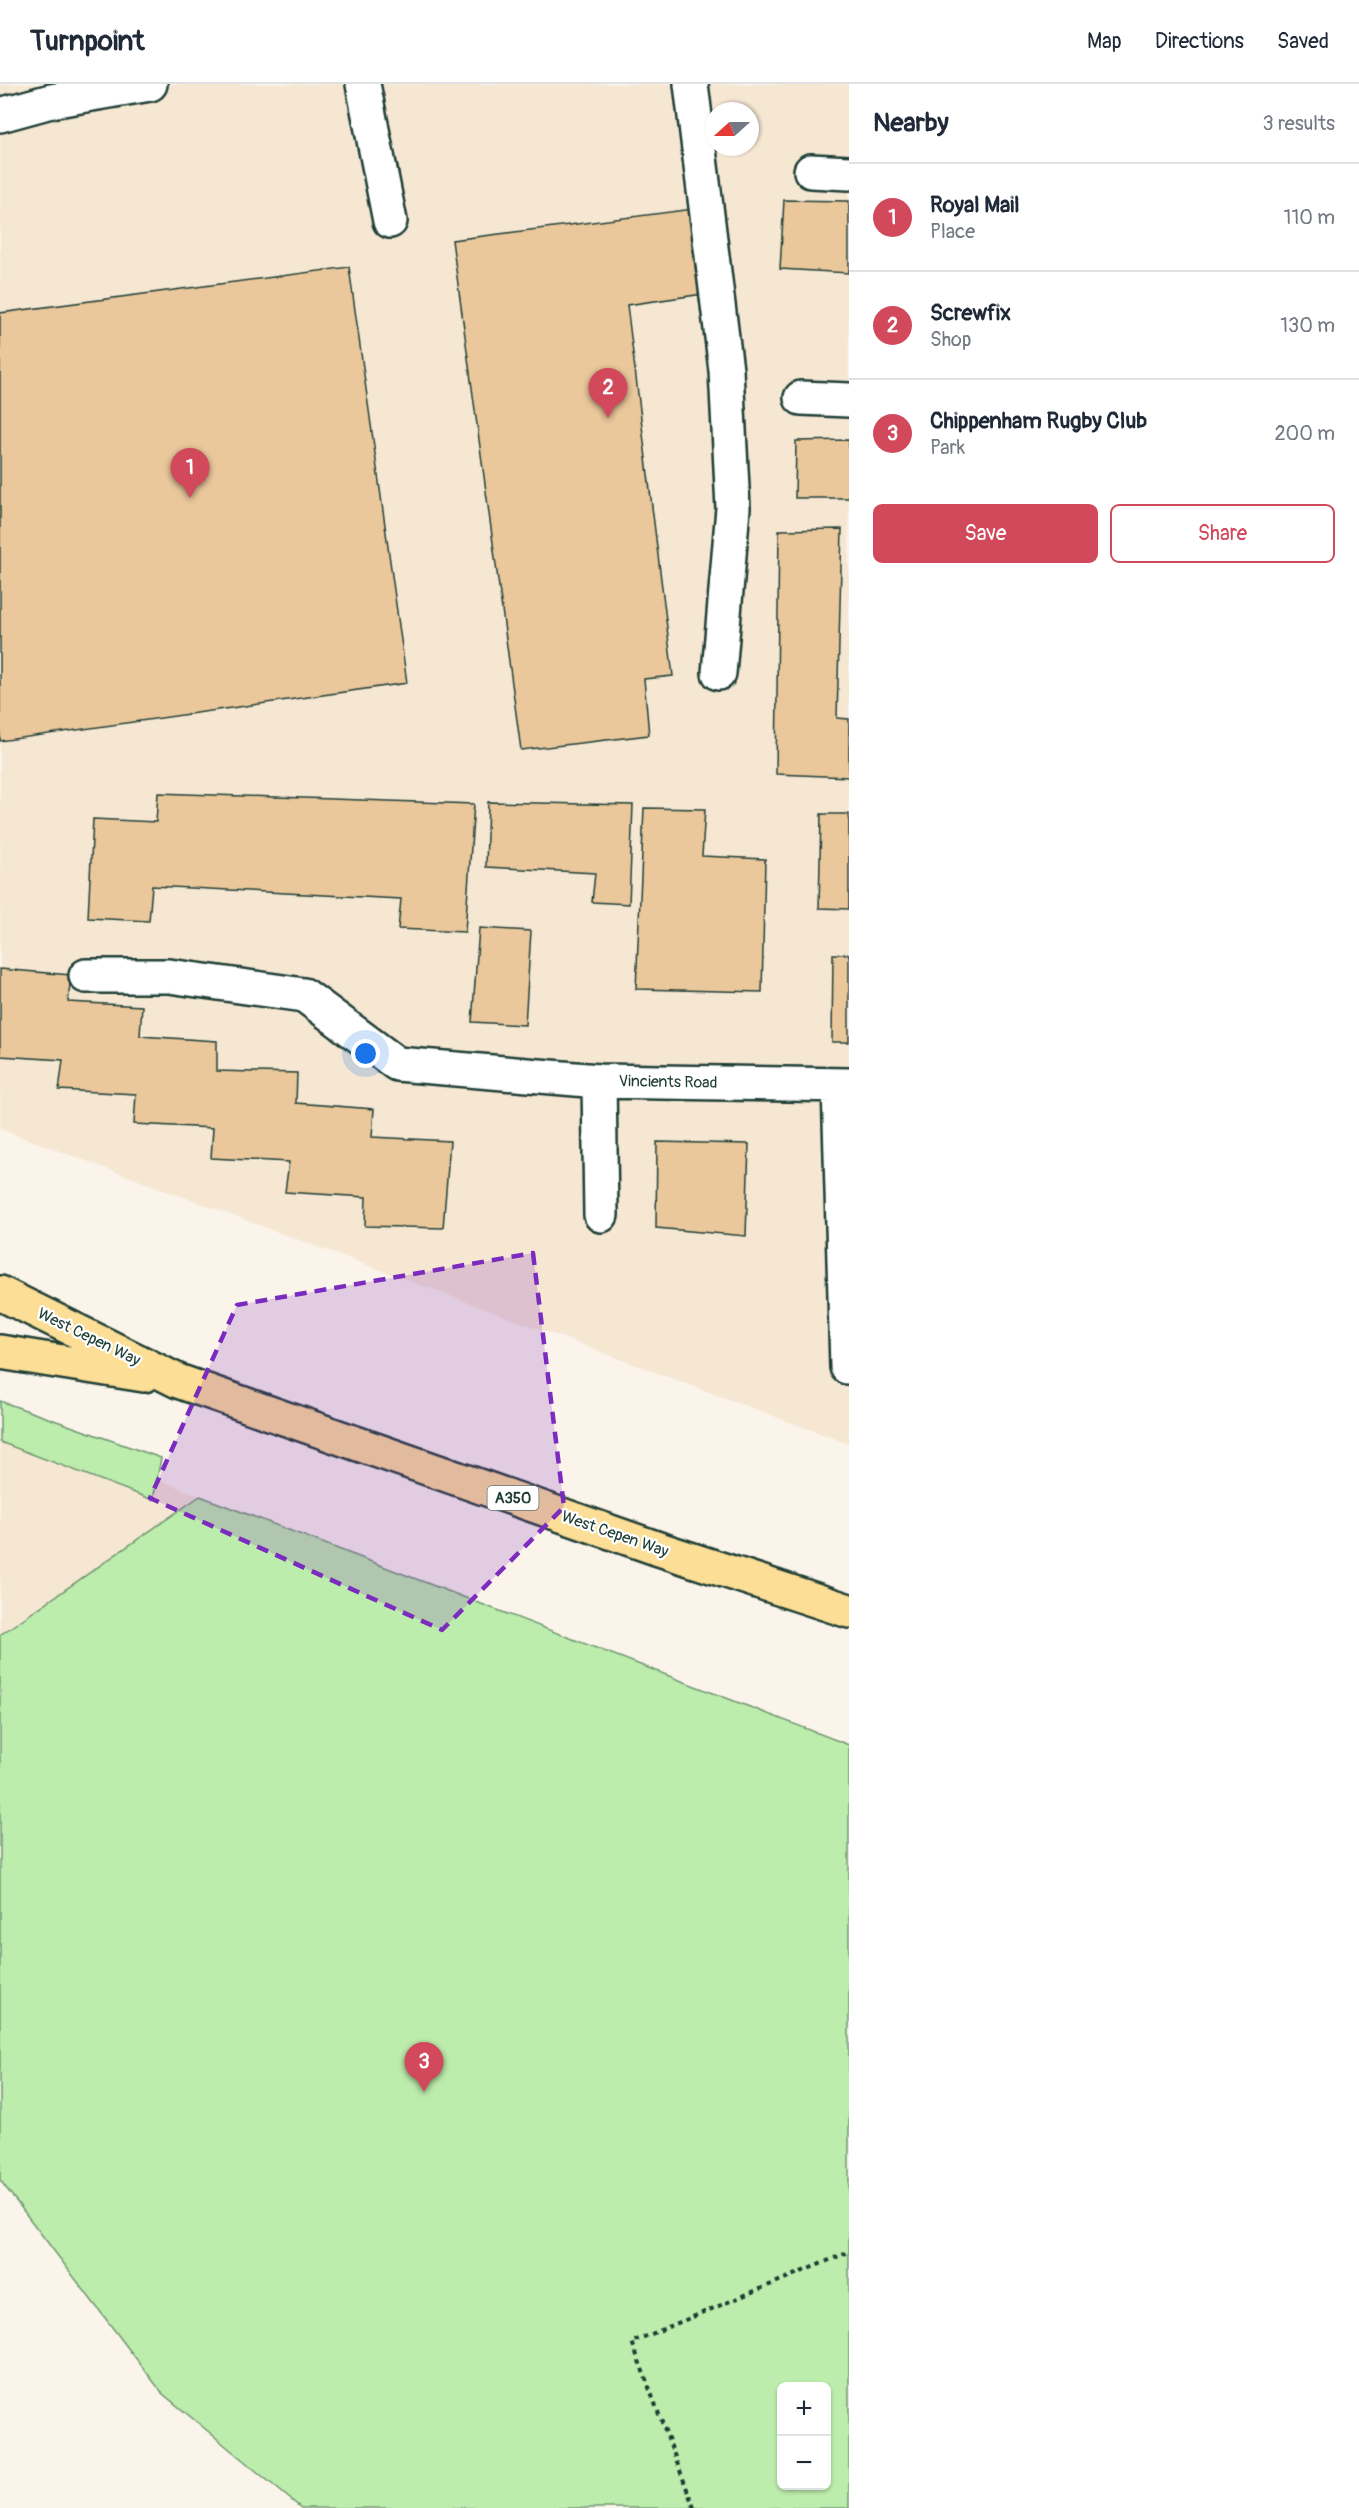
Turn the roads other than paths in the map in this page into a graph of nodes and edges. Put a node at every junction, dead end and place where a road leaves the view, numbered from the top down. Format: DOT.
graph roads {
  1 [pos="150,84"];
  2 [pos="363,84"];
  3 [pos="691,84"];
  4 [pos="10,103"];
  5 [pos="811,171"];
  6 [pos="849,173"];
  7 [pos="390,221"];
  8 [pos="801,398"];
  9 [pos="849,400"];
  10 [pos="719,673"];
  11 [pos="86,976"];
  12 [pos="599,1081"];
  13 [pos="844,1085"];
  14 [pos="601,1215"];
  15 [pos="0,1293"];
  16 [pos="0,1352"];
  17 [pos="847,1367"];
  18 [pos="178,1381"];
  19 [pos="849,1611"];
  1 -- 4 [label="street"];
  2 -- 7 [label="street"];
  3 -- 10 [label="street"];
  5 -- 6 [label="street"];
  8 -- 9 [label="street"];
  11 -- 12 [label="street, Vincients Road"];
  12 -- 13 [label="street, Vincients Road"];
  12 -- 14 [label="street"];
  13 -- 17 [label="street"];
  15 -- 18 [label="highway, West Cepen Way / A350"];
  16 -- 18 [label="highway, West Cepen Way / A350"];
  18 -- 19 [label="highway, West Cepen Way / A350"];
}
